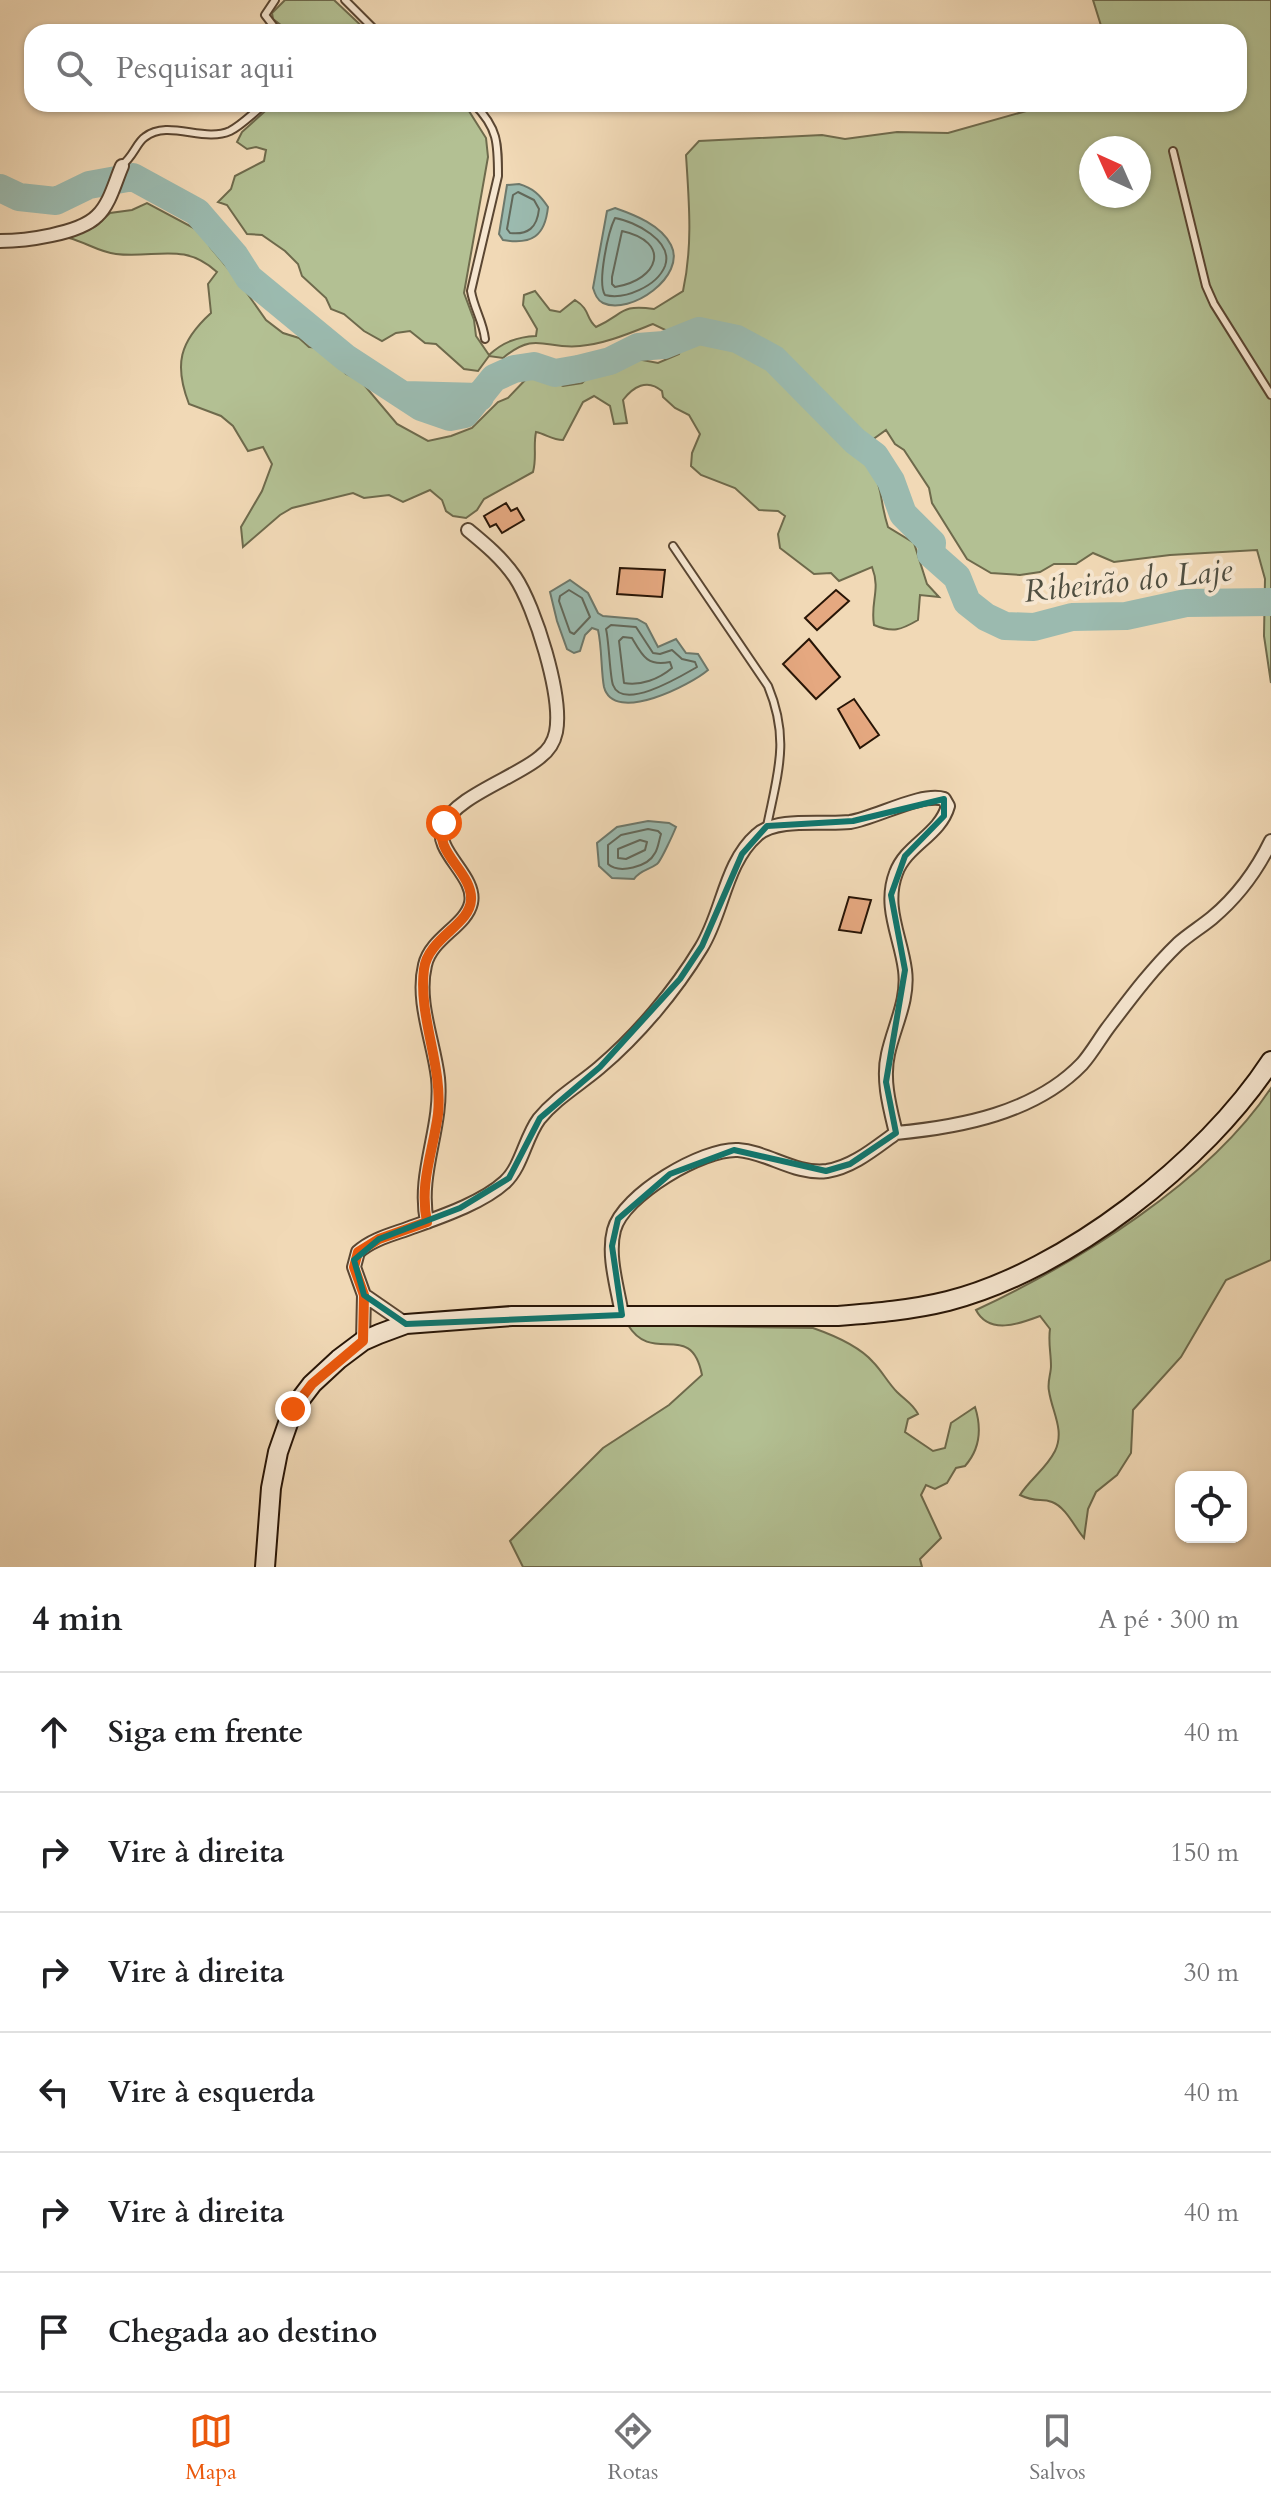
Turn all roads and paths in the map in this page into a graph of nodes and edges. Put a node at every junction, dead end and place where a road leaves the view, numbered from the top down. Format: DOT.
graph roads {
  1 [pos="275,0"];
  2 [pos="345,0"];
  3 [pos="272,24"];
  4 [pos="369,24"];
  5 [pos="255,112"];
  6 [pos="482,112"];
  7 [pos="1173,151"];
  8 [pos="122,166"];
  9 [pos="0,241"];
  10 [pos="485,339"];
  11 [pos="1271,395"];
  12 [pos="468,530"];
  13 [pos="673,546"];
  14 [pos="767,826"];
  15 [pos="1271,841"];
  16 [pos="1271,1061"];
  17 [pos="896,1133"];
  18 [pos="427,1222"];
  19 [pos="364,1295"];
  20 [pos="622,1315"];
  21 [pos="406,1324"];
  22 [pos="363,1341"];
  23 [pos="265,1567"];
  1 -- 3 [label="lane"];
  2 -- 4 [label="lane"];
  5 -- 8 [label="lane"];
  6 -- 10 [label="lane"];
  7 -- 11 [label="lane"];
  8 -- 9 [label="street"];
  12 -- 18 [label="street"];
  13 -- 14 [label="lane"];
  14 -- 17 [label="street"];
  14 -- 18 [label="street"];
  15 -- 17 [label="street"];
  16 -- 20 [label="main road"];
  17 -- 20 [label="street"];
  18 -- 19 [label="street"];
  19 -- 21 [label="street"];
  19 -- 22 [label="street"];
  20 -- 21 [label="main road"];
  21 -- 22 [label="main road"];
  22 -- 23 [label="main road"];
}
